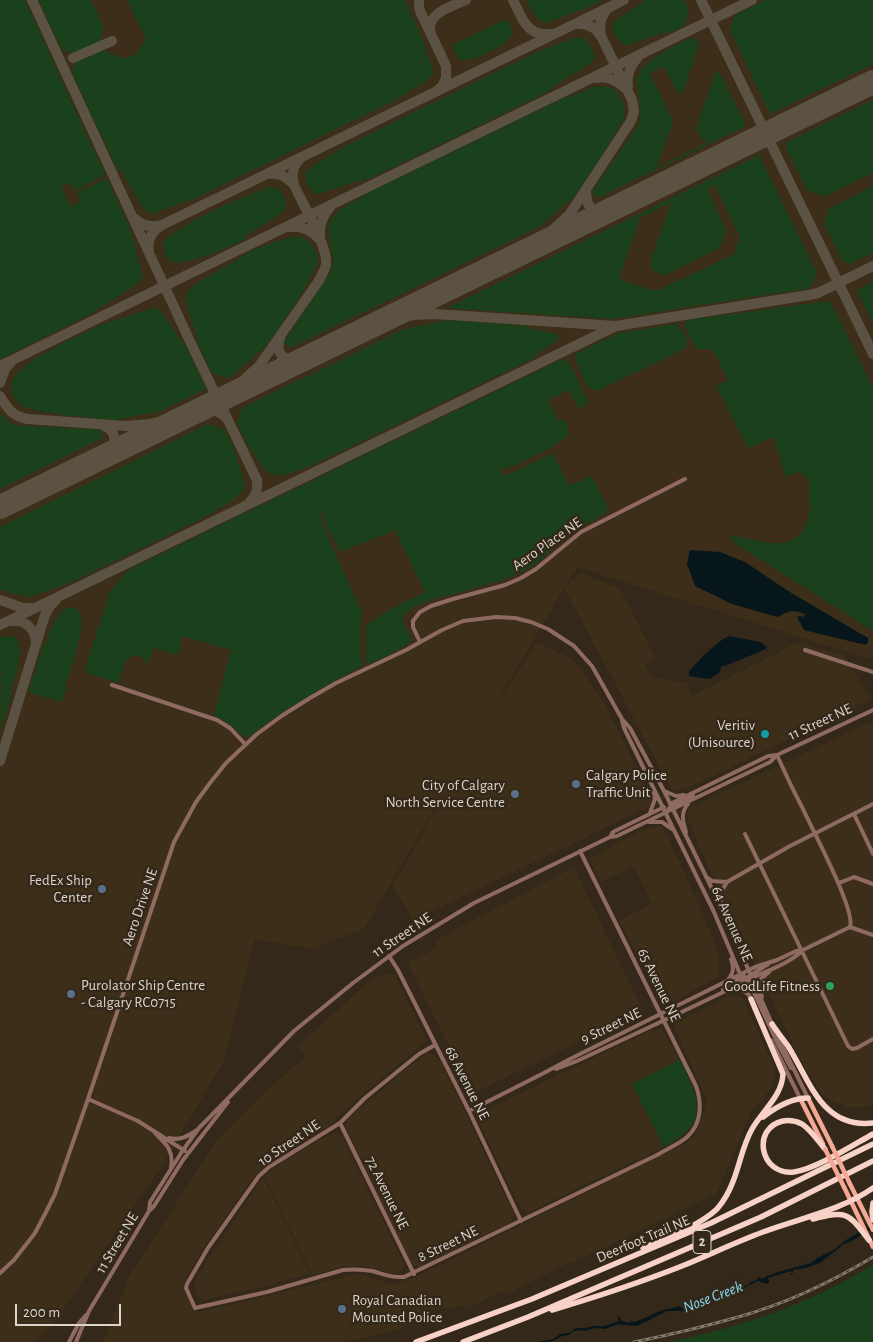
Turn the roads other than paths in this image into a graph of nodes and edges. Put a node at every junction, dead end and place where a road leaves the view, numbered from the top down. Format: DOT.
graph roads {
  1 [pos="685,479"];
  2 [pos="420,642"];
  3 [pos="805,650"];
  4 [pos="873,672"];
  5 [pos="112,684"];
  6 [pos="873,710"];
  7 [pos="622,719"];
  8 [pos="245,744"];
  9 [pos="777,755"];
  10 [pos="725,777"];
  11 [pos="650,779"];
  12 [pos="664,792"];
  13 [pos="692,793"];
  14 [pos="690,801"];
  15 [pos="873,804"];
  16 [pos="663,807"];
  17 [pos="672,807"];
  18 [pos="650,813"];
  19 [pos="666,813"];
  20 [pos="854,814"];
  21 [pos="642,824"];
  22 [pos="674,831"];
  23 [pos="814,833"];
  24 [pos="745,834"];
  25 [pos="610,837"];
  26 [pos="689,842"];
  27 [pos="580,851"];
  28 [pos="873,854"];
  29 [pos="760,864"];
  30 [pos="705,876"];
  31 [pos="727,882"];
  32 [pos="839,883"];
  33 [pos="873,884"];
  34 [pos="721,907"];
  35 [pos="719,924"];
  36 [pos="850,927"];
  37 [pos="873,935"];
  38 [pos="802,950"];
  39 [pos="389,956"];
  40 [pos="777,960"];
  41 [pos="778,965"];
  42 [pos="748,970"];
  43 [pos="746,978"];
  44 [pos="727,982"];
  45 [pos="729,989"];
  46 [pos="750,997"];
  47 [pos="708,1000"];
  48 [pos="764,1006"];
  49 [pos="661,1014"];
  50 [pos="664,1020"];
  51 [pos="772,1024"];
  52 [pos="873,1039"];
  53 [pos="435,1045"];
  54 [pos="540,1075"];
  55 [pos="799,1079"];
  56 [pos="236,1092"];
  57 [pos="800,1098"];
  58 [pos="808,1098"];
  59 [pos="88,1099"];
  60 [pos="469,1111"];
  61 [pos="759,1120"];
  62 [pos="340,1123"];
  63 [pos="873,1123"];
  64 [pos="148,1126"];
  65 [pos="199,1128"];
  66 [pos="692,1132"];
  67 [pos="873,1134"];
  68 [pos="164,1137"];
  69 [pos="873,1144"];
  70 [pos="828,1148"];
  71 [pos="183,1150"];
  72 [pos="188,1153"];
  73 [pos="873,1161"];
  74 [pos="170,1170"];
  75 [pos="873,1188"];
  76 [pos="854,1200"];
  77 [pos="873,1203"];
  78 [pos="149,1211"];
  79 [pos="873,1220"];
  80 [pos="522,1221"];
  81 [pos="786,1223"];
  82 [pos="873,1230"];
  83 [pos="871,1244"];
  84 [pos="604,1269"];
  85 [pos="0,1273"];
  86 [pos="414,1274"];
  87 [pos="196,1308"];
  88 [pos="89,1312"];
  89 [pos="528,1317"];
  90 [pos="70,1342"];
  91 [pos="76,1342"];
  92 [pos="416,1342"];
  93 [pos="462,1342"];
  1 -- 2 [label="street, Aero Place NE"];
  2 -- 7 [label="street, 64 Avenue NE"];
  2 -- 8 [label="street, Aero Drive NE"];
  3 -- 4 [label="street"];
  5 -- 8 [label="street"];
  6 -- 9 [label="street, 11 Street NE"];
  7 -- 11 [label="street, 64 Avenue NE"];
  7 -- 12 [label="street, 64 Avenue NE"];
  8 -- 59 [label="street, Aero Drive NE"];
  9 -- 10 [label="street, 11 Street NE"];
  9 -- 14 [label="street, 11 Street NE"];
  9 -- 23 [label="street"];
  10 -- 13 [label="street, 11 Street NE"];
  10 -- 17 [label="street"];
  11 -- 16 [label="street, 64 Avenue NE"];
  11 -- 18 [label="street"];
  12 -- 13 [label="street"];
  12 -- 17 [label="street, 64 Avenue NE"];
  13 -- 17 [label="street, 11 Street NE"];
  14 -- 17 [label="street, 11 Street NE"];
  14 -- 26 [label="street"];
  15 -- 20 [label="street"];
  16 -- 17 [label="street, 11 Street NE"];
  16 -- 18 [label="street, 11 Street NE"];
  16 -- 19 [label="street, 64 Avenue NE"];
  17 -- 19 [label="street"];
  17 -- 26 [label="street, 64 Avenue NE"];
  18 -- 25 [label="street, 11 Street NE"];
  19 -- 21 [label="street, 11 Street NE"];
  19 -- 22 [label="street, 64 Avenue NE"];
  20 -- 23 [label="street"];
  20 -- 28 [label="street"];
  21 -- 22 [label="street"];
  21 -- 25 [label="street, 11 Street NE"];
  22 -- 35 [label="street, 64 Avenue NE"];
  23 -- 29 [label="street"];
  23 -- 32 [label="street"];
  24 -- 29 [label="street"];
  25 -- 27 [label="street, 11 Street NE"];
  26 -- 30 [label="street, 64 Avenue NE"];
  27 -- 39 [label="street, 11 Street NE"];
  27 -- 49 [label="street, 65 Avenue NE"];
  29 -- 31 [label="street"];
  29 -- 38 [label="street"];
  30 -- 31 [label="street"];
  30 -- 34 [label="street, 64 Avenue NE"];
  31 -- 34 [label="street"];
  32 -- 33 [label="street"];
  32 -- 36 [label="street"];
  34 -- 42 [label="street, 64 Avenue NE"];
  35 -- 43 [label="street, 64 Avenue NE"];
  35 -- 44 [label="street"];
  36 -- 37 [label="street"];
  36 -- 38 [label="street, 9 Street NE"];
  38 -- 40 [label="street, 9 Street NE"];
  38 -- 41 [label="street, 9 Street NE"];
  38 -- 52 [label="street"];
  39 -- 53 [label="street, 68 Avenue NE"];
  39 -- 56 [label="street, 11 Street NE"];
  40 -- 42 [label="street, 9 Street NE"];
  40 -- 43 [label="street"];
  41 -- 43 [label="street, 9 Street NE"];
  41 -- 48 [label="street"];
  42 -- 43 [label="street, 9 Street NE"];
  42 -- 43 [label="street, 64 Avenue NE"];
  43 -- 44 [label="street, 9 Street NE"];
  43 -- 45 [label="street, 9 Street NE"];
  43 -- 46 [label="street, 64 Avenue NE"];
  43 -- 47 [label="street"];
  43 -- 48 [label="street, 64 Avenue NE"];
  43 -- 55 [label="street"];
  44 -- 49 [label="street, 9 Street NE"];
  45 -- 46 [label="street"];
  45 -- 47 [label="street, 9 Street NE"];
  46 -- 57 [label="street, 64 Avenue NE"];
  46 -- 61 [label="highway"];
  47 -- 50 [label="street, 9 Street NE"];
  48 -- 51 [label="street, 64 Avenue NE"];
  49 -- 50 [label="street, 65 Avenue NE"];
  49 -- 54 [label="street, 9 Street NE"];
  50 -- 54 [label="street, 9 Street NE"];
  50 -- 66 [label="street, 65 Avenue NE"];
  51 -- 55 [label="street, 64 Avenue NE"];
  51 -- 63 [label="highway"];
  53 -- 60 [label="street, 68 Avenue NE"];
  53 -- 62 [label="street, 10 Street NE"];
  54 -- 60 [label="street, 9 Street NE"];
  55 -- 58 [label="street, 64 Avenue NE"];
  56 -- 65 [label="street, 11 Street NE"];
  56 -- 72 [label="street, 11 Street NE"];
  57 -- 58 [label="highway"];
  57 -- 61 [label="highway"];
  57 -- 70 [label="main road, 64 Avenue NE"];
  58 -- 70 [label="main road, 64 Avenue NE"];
  59 -- 64 [label="street"];
  59 -- 85 [label="street, Aero Drive NE"];
  60 -- 80 [label="street, 68 Avenue NE"];
  61 -- 84 [label="highway"];
  62 -- 86 [label="street, 72 Avenue NE"];
  62 -- 87 [label="street, 10 Street NE"];
  64 -- 68 [label="street"];
  64 -- 74 [label="street"];
  65 -- 68 [label="street"];
  65 -- 71 [label="street, 11 Street NE"];
  66 -- 80 [label="street, 8 Street NE"];
  67 -- 70 [label="highway"];
  68 -- 71 [label="street"];
  69 -- 84 [label="highway, Deerfoot Trail NE / 2"];
  70 -- 76 [label="main road, 64 Avenue NE, bridge"];
  70 -- 76 [label="main road, 64 Avenue NE, bridge"];
  71 -- 72 [label="street"];
  71 -- 74 [label="street, 11 Street NE"];
  72 -- 78 [label="street, 11 Street NE"];
  73 -- 89 [label="highway, Deerfoot Trail NE / 2"];
  74 -- 78 [label="street, 11 Street NE"];
  75 -- 76 [label="highway"];
  76 -- 81 [label="highway"];
  76 -- 82 [label="main road, 64 Avenue NE"];
  76 -- 83 [label="main road, 64 Avenue NE"];
  77 -- 79 [label="highway"];
  78 -- 88 [label="street, 11 Street NE"];
  80 -- 86 [label="street, 8 Street NE"];
  81 -- 83 [label="highway"];
  81 -- 89 [label="highway"];
  84 -- 92 [label="highway, Deerfoot Trail NE / 2"];
  86 -- 87 [label="street, 8 Street NE"];
  88 -- 90 [label="street, 11 Street NE"];
  88 -- 91 [label="street, 11 Street NE"];
  89 -- 93 [label="highway, Deerfoot Trail NE / 2"];
}
